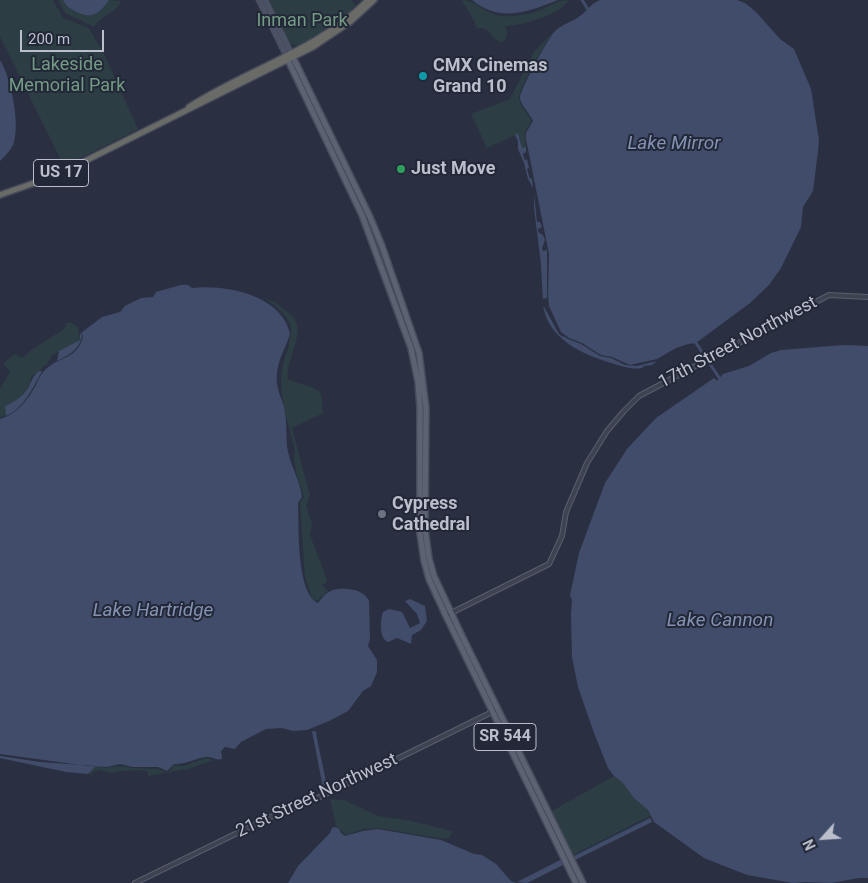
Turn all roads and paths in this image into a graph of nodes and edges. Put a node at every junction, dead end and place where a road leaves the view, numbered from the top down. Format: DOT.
graph roads {
  1 [pos="259,0"];
  2 [pos="265,0"];
  3 [pos="368,0"];
  4 [pos="374,0"];
  5 [pos="360,8"];
  6 [pos="345,27"];
  7 [pos="290,56"];
  8 [pos="201,102"];
  9 [pos="330,133"];
  10 [pos="324,136"];
  11 [pos="349,172"];
  12 [pos="343,175"];
  13 [pos="0,196"];
  14 [pos="371,236"];
  15 [pos="374,246"];
  16 [pos="382,246"];
  17 [pos="388,264"];
  18 [pos="868,297"];
  19 [pos="414,362"];
  20 [pos="425,390"];
  21 [pos="448,614"];
  22 [pos="495,710"];
  23 [pos="552,826"];
  24 [pos="135,883"];
  25 [pos="576,883"];
  26 [pos="583,883"];
  1 -- 7 [label="main road, SR 544"];
  2 -- 7 [label="main road, SR 544"];
  3 -- 5 [label="highway, US 17"];
  4 -- 6 [label="highway, US 17"];
  5 -- 6 [label="highway"];
  5 -- 7 [label="highway, US 17"];
  6 -- 7 [label="highway, US 17"];
  7 -- 8 [label="highway, US 17"];
  7 -- 8 [label="highway, US 17"];
  7 -- 9 [label="main road, SR 544"];
  7 -- 10 [label="main road, SR 544"];
  8 -- 13 [label="highway, US 17"];
  9 -- 10 [label="main road"];
  9 -- 11 [label="main road, SR 544"];
  10 -- 12 [label="main road, SR 544"];
  11 -- 12 [label="main road"];
  11 -- 16 [label="main road, SR 544"];
  12 -- 14 [label="main road, SR 544"];
  14 -- 15 [label="main road, SR 544"];
  14 -- 16 [label="main road"];
  15 -- 17 [label="main road"];
  15 -- 19 [label="main road, SR 544"];
  16 -- 17 [label="main road, SR 544"];
  17 -- 20 [label="main road, SR 544"];
  18 -- 21 [label="street, 17th Street Northwest"];
  19 -- 20 [label="main road"];
  19 -- 21 [label="main road, SR 544"];
  20 -- 21 [label="main road, SR 544"];
  21 -- 22 [label="main road, SR 544"];
  22 -- 23 [label="main road, SR 544"];
  22 -- 24 [label="street, 21st Street Northwest"];
  23 -- 25 [label="main road, SR 544"];
  23 -- 26 [label="main road, SR 544"];
}
